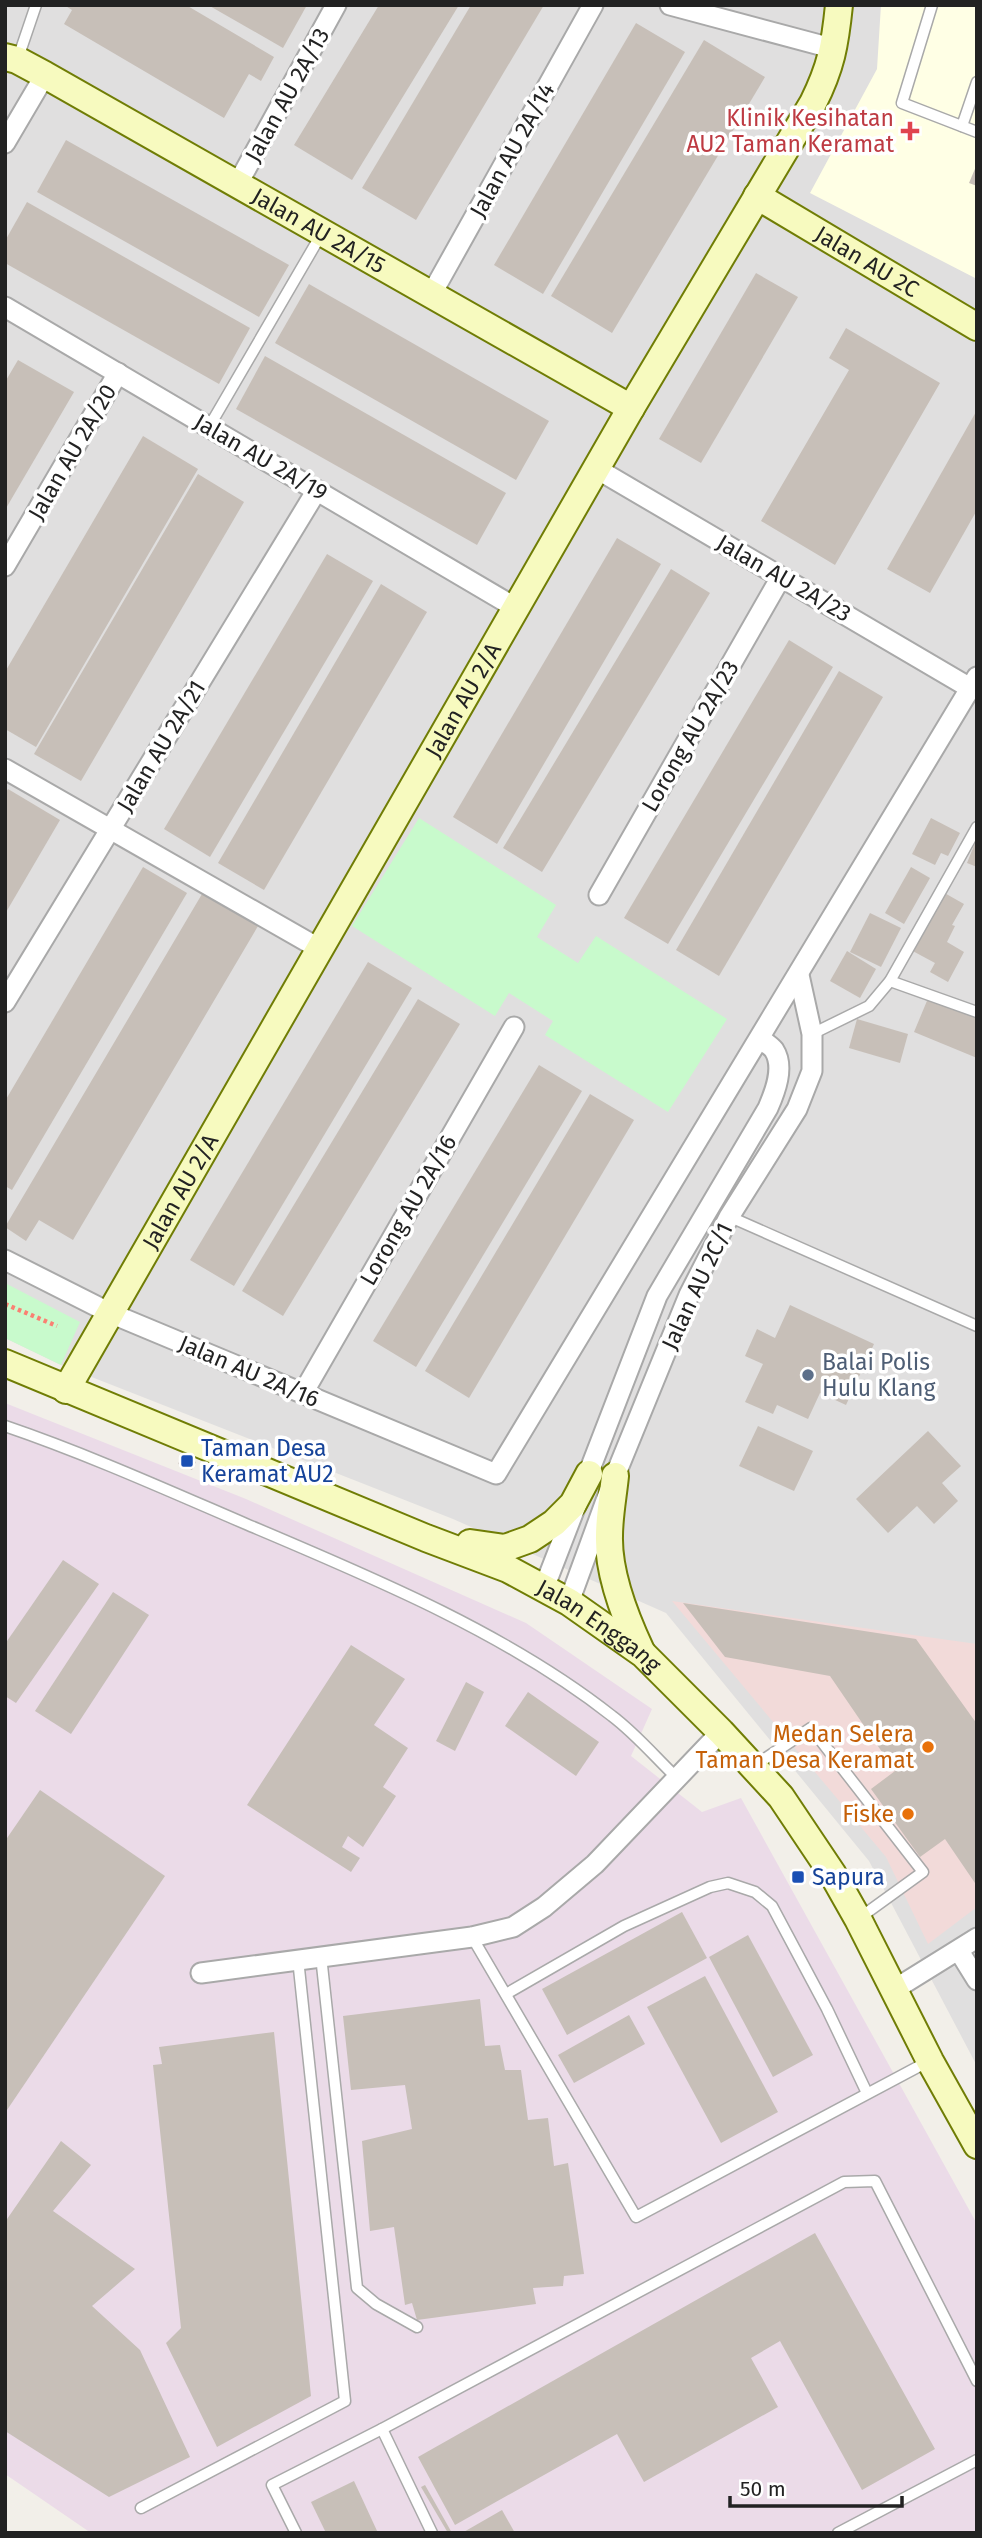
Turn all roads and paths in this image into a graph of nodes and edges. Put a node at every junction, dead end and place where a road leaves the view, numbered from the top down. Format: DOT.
graph roads {
  1 [pos="36,5"];
  2 [pos="336,5"];
  3 [pos="593,5"];
  4 [pos="670,5"];
  5 [pos="839,5"];
  6 [pos="932,5"];
  7 [pos="835,49"];
  8 [pos="11,59"];
  9 [pos="45,75"];
  10 [pos="977,82"];
  11 [pos="962,126"];
  12 [pos="977,132"];
  13 [pos="5,143"];
  14 [pos="237,185"];
  15 [pos="757,196"];
  16 [pos="322,233"];
  17 [pos="431,295"];
  18 [pos="5,307"];
  19 [pos="977,327"];
  20 [pos="118,373"];
  21 [pos="631,408"];
  22 [pos="209,427"];
  23 [pos="597,469"];
  24 [pos="317,490"];
  25 [pos="5,566"];
  26 [pos="781,577"];
  27 [pos="516,608"];
  28 [pos="974,683"];
  29 [pos="5,769"];
  30 [pos="977,827"];
  31 [pos="111,829"];
  32 [pos="598,895"];
  33 [pos="320,948"];
  34 [pos="799,975"];
  35 [pos="890,981"];
  36 [pos="5,1002"];
  37 [pos="977,1012"];
  38 [pos="514,1027"];
  39 [pos="811,1034"];
  40 [pos="760,1038"];
  41 [pos="708,1208"];
  42 [pos="729,1217"];
  43 [pos="5,1260"];
  44 [pos="5,1304"];
  45 [pos="110,1313"];
  46 [pos="57,1326"];
  47 [pos="977,1326"];
  48 [pos="5,1363"];
  49 [pos="66,1390"];
  50 [pos="303,1393"];
  51 [pos="5,1426"];
  52 [pos="589,1474"];
  53 [pos="615,1476"];
  54 [pos="426,1538"];
  55 [pos="544,1588"];
  56 [pos="569,1602"];
  57 [pos="643,1654"];
  58 [pos="721,1732"];
  59 [pos="753,1767"];
  60 [pos="677,1778"];
  61 [pos="858,1919"];
  62 [pos="472,1937"];
  63 [pos="977,1938"];
  64 [pos="959,1951"];
  65 [pos="321,1956"];
  66 [pos="298,1959"];
  67 [pos="201,1973"];
  68 [pos="977,1980"];
  69 [pos="895,1989"];
  70 [pos="506,1994"];
  71 [pos="930,2061"];
  72 [pos="867,2093"];
  73 [pos="977,2145"];
  74 [pos="417,2327"];
  75 [pos="977,2381"];
  76 [pos="382,2429"];
  77 [pos="977,2460"];
  78 [pos="141,2508"];
  79 [pos="296,2533"];
  80 [pos="432,2533"];
  81 [pos="838,2533"];
  1 -- 8 [label="lane"];
  2 -- 14 [label="street, Jalan AU 2A/13"];
  3 -- 17 [label="street, Jalan AU 2A/14"];
  4 -- 7 [label="street"];
  5 -- 7 [label="street, Jalan AU 2/A"];
  6 -- 11 [label="lane"];
  7 -- 15 [label="street, Jalan AU 2/A"];
  8 -- 9 [label="street, Jalan AU 2A/15"];
  9 -- 13 [label="street"];
  9 -- 14 [label="street, Jalan AU 2A/15"];
  10 -- 11 [label="lane"];
  11 -- 12 [label="lane"];
  14 -- 16 [label="street, Jalan AU 2A/15"];
  15 -- 19 [label="street, Jalan AU 2C"];
  15 -- 21 [label="street, Jalan AU 2/A"];
  16 -- 17 [label="street, Jalan AU 2A/15"];
  16 -- 22 [label="lane"];
  17 -- 21 [label="street, Jalan AU 2A/15"];
  18 -- 20 [label="street, Jalan AU 2A/19"];
  20 -- 22 [label="street, Jalan AU 2A/19"];
  20 -- 25 [label="street, Jalan AU 2A/20"];
  21 -- 23 [label="street, Jalan AU 2/A"];
  22 -- 24 [label="street, Jalan AU 2A/19"];
  23 -- 26 [label="street, Jalan AU 2A/23"];
  23 -- 27 [label="street, Jalan AU 2/A"];
  24 -- 27 [label="street, Jalan AU 2A/19"];
  24 -- 31 [label="street, Jalan AU 2A/21"];
  26 -- 28 [label="street, Jalan AU 2A/23"];
  26 -- 32 [label="street, Lorong AU 2A/23"];
  27 -- 33 [label="street, Jalan AU 2/A"];
  28 -- 34 [label="street"];
  29 -- 31 [label="street"];
  30 -- 35 [label="lane"];
  31 -- 33 [label="street"];
  31 -- 36 [label="street, Jalan AU 2A/21"];
  33 -- 45 [label="street, Jalan AU 2/A"];
  34 -- 39 [label="street, Jalan AU 2C/1"];
  34 -- 40 [label="street"];
  35 -- 37 [label="lane"];
  35 -- 39 [label="lane"];
  38 -- 50 [label="street, Lorong AU 2A/16"];
  39 -- 42 [label="street, Jalan AU 2C/1"];
  40 -- 41 [label="street, Jalan AU 2C/1"];
  40 -- 50 [label="street, Jalan AU 2A/16"];
  41 -- 42 [label="lane"];
  41 -- 52 [label="street, Jalan AU 2C/1"];
  42 -- 47 [label="lane"];
  42 -- 53 [label="street, Jalan AU 2C/1"];
  43 -- 45 [label="street, Jalan AU 2A/16"];
  44 -- 46 [label="path"];
  45 -- 49 [label="street, Jalan AU 2/A"];
  45 -- 50 [label="street, Jalan AU 2A/16"];
  48 -- 49 [label="street, Jalan Enggang"];
  49 -- 54 [label="street, Jalan Enggang"];
  51 -- 60 [label="lane"];
  52 -- 54 [label="street"];
  52 -- 55 [label="street, Jalan AU 2C/1"];
  53 -- 56 [label="street, Jalan AU 2C/1"];
  53 -- 57 [label="street"];
  54 -- 55 [label="street, Jalan Enggang"];
  55 -- 56 [label="street, Jalan Enggang"];
  56 -- 57 [label="street, Jalan Enggang"];
  57 -- 58 [label="street, Jalan Enggang"];
  58 -- 59 [label="street, Jalan Enggang"];
  58 -- 60 [label="street"];
  59 -- 61 [label="street, Jalan Enggang"];
  59 -- 61 [label="lane"];
  60 -- 62 [label="street"];
  61 -- 69 [label="street, Jalan Enggang"];
  62 -- 65 [label="street"];
  62 -- 70 [label="lane"];
  63 -- 64 [label="street"];
  64 -- 68 [label="street"];
  64 -- 69 [label="street"];
  65 -- 66 [label="street"];
  65 -- 74 [label="lane"];
  66 -- 67 [label="street"];
  66 -- 78 [label="lane"];
  69 -- 71 [label="street, Jalan Enggang"];
  70 -- 72 [label="lane"];
  70 -- 72 [label="lane"];
  71 -- 72 [label="lane"];
  71 -- 73 [label="street, Jalan Enggang"];
  75 -- 76 [label="lane"];
  76 -- 79 [label="lane"];
  76 -- 80 [label="lane"];
  77 -- 81 [label="lane"];
}
